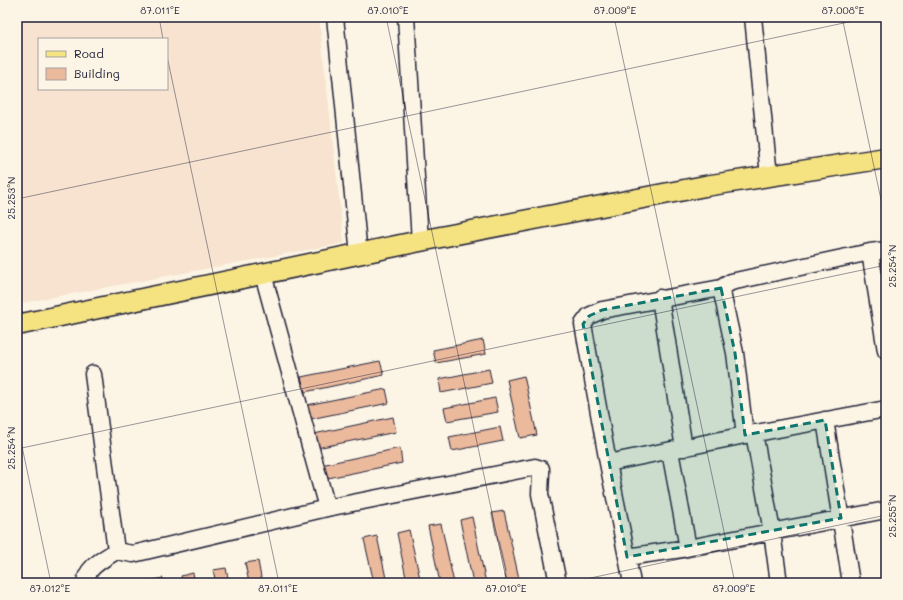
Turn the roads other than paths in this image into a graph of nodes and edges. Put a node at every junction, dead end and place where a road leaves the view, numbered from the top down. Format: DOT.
graph roads {
  1 [pos="335,17"];
  2 [pos="406,17"];
  3 [pos="753,17"];
  4 [pos="886,158"];
  5 [pos="769,176"];
  6 [pos="420,241"];
  7 [pos="886,250"];
  8 [pos="870,252"];
  9 [pos="359,254"];
  10 [pos="263,274"];
  11 [pos="721,288"];
  12 [pos="660,298"];
  13 [pos="17,325"];
  14 [pos="886,351"];
  15 [pos="93,374"];
  16 [pos="886,409"];
  17 [pos="825,420"];
  18 [pos="749,434"];
  19 [pos="677,449"];
  20 [pos="608,463"];
  21 [pos="326,508"];
  22 [pos="886,510"];
  23 [pos="841,518"];
  24 [pos="772,532"];
  25 [pos="688,548"];
  26 [pos="116,551"];
  27 [pos="627,557"];
  28 [pos="85,583"];
  29 [pos="558,583"];
  30 [pos="632,583"];
  31 [pos="779,583"];
  32 [pos="851,583"];
  1 -- 9 [label="street"];
  2 -- 6 [label="street"];
  3 -- 5 [label="street"];
  4 -- 5 [label="main road"];
  5 -- 6 [label="main road"];
  6 -- 9 [label="main road"];
  7 -- 8 [label="street"];
  8 -- 11 [label="street"];
  8 -- 14 [label="street"];
  9 -- 10 [label="main road"];
  10 -- 13 [label="main road"];
  10 -- 21 [label="street"];
  11 -- 12 [label="street"];
  11 -- 18 [label="street"];
  12 -- 19 [label="street"];
  12 -- 20 [label="street"];
  15 -- 26 [label="street"];
  16 -- 17 [label="street"];
  17 -- 18 [label="street"];
  17 -- 23 [label="street"];
  18 -- 19 [label="street"];
  18 -- 24 [label="street"];
  19 -- 20 [label="street"];
  19 -- 25 [label="street"];
  20 -- 27 [label="street"];
  21 -- 26 [label="street"];
  21 -- 29 [label="street"];
  22 -- 23 [label="street"];
  23 -- 24 [label="street"];
  23 -- 32 [label="street"];
  24 -- 25 [label="street"];
  24 -- 31 [label="street"];
  25 -- 27 [label="street"];
  26 -- 28 [label="street"];
  27 -- 30 [label="street"];
}
